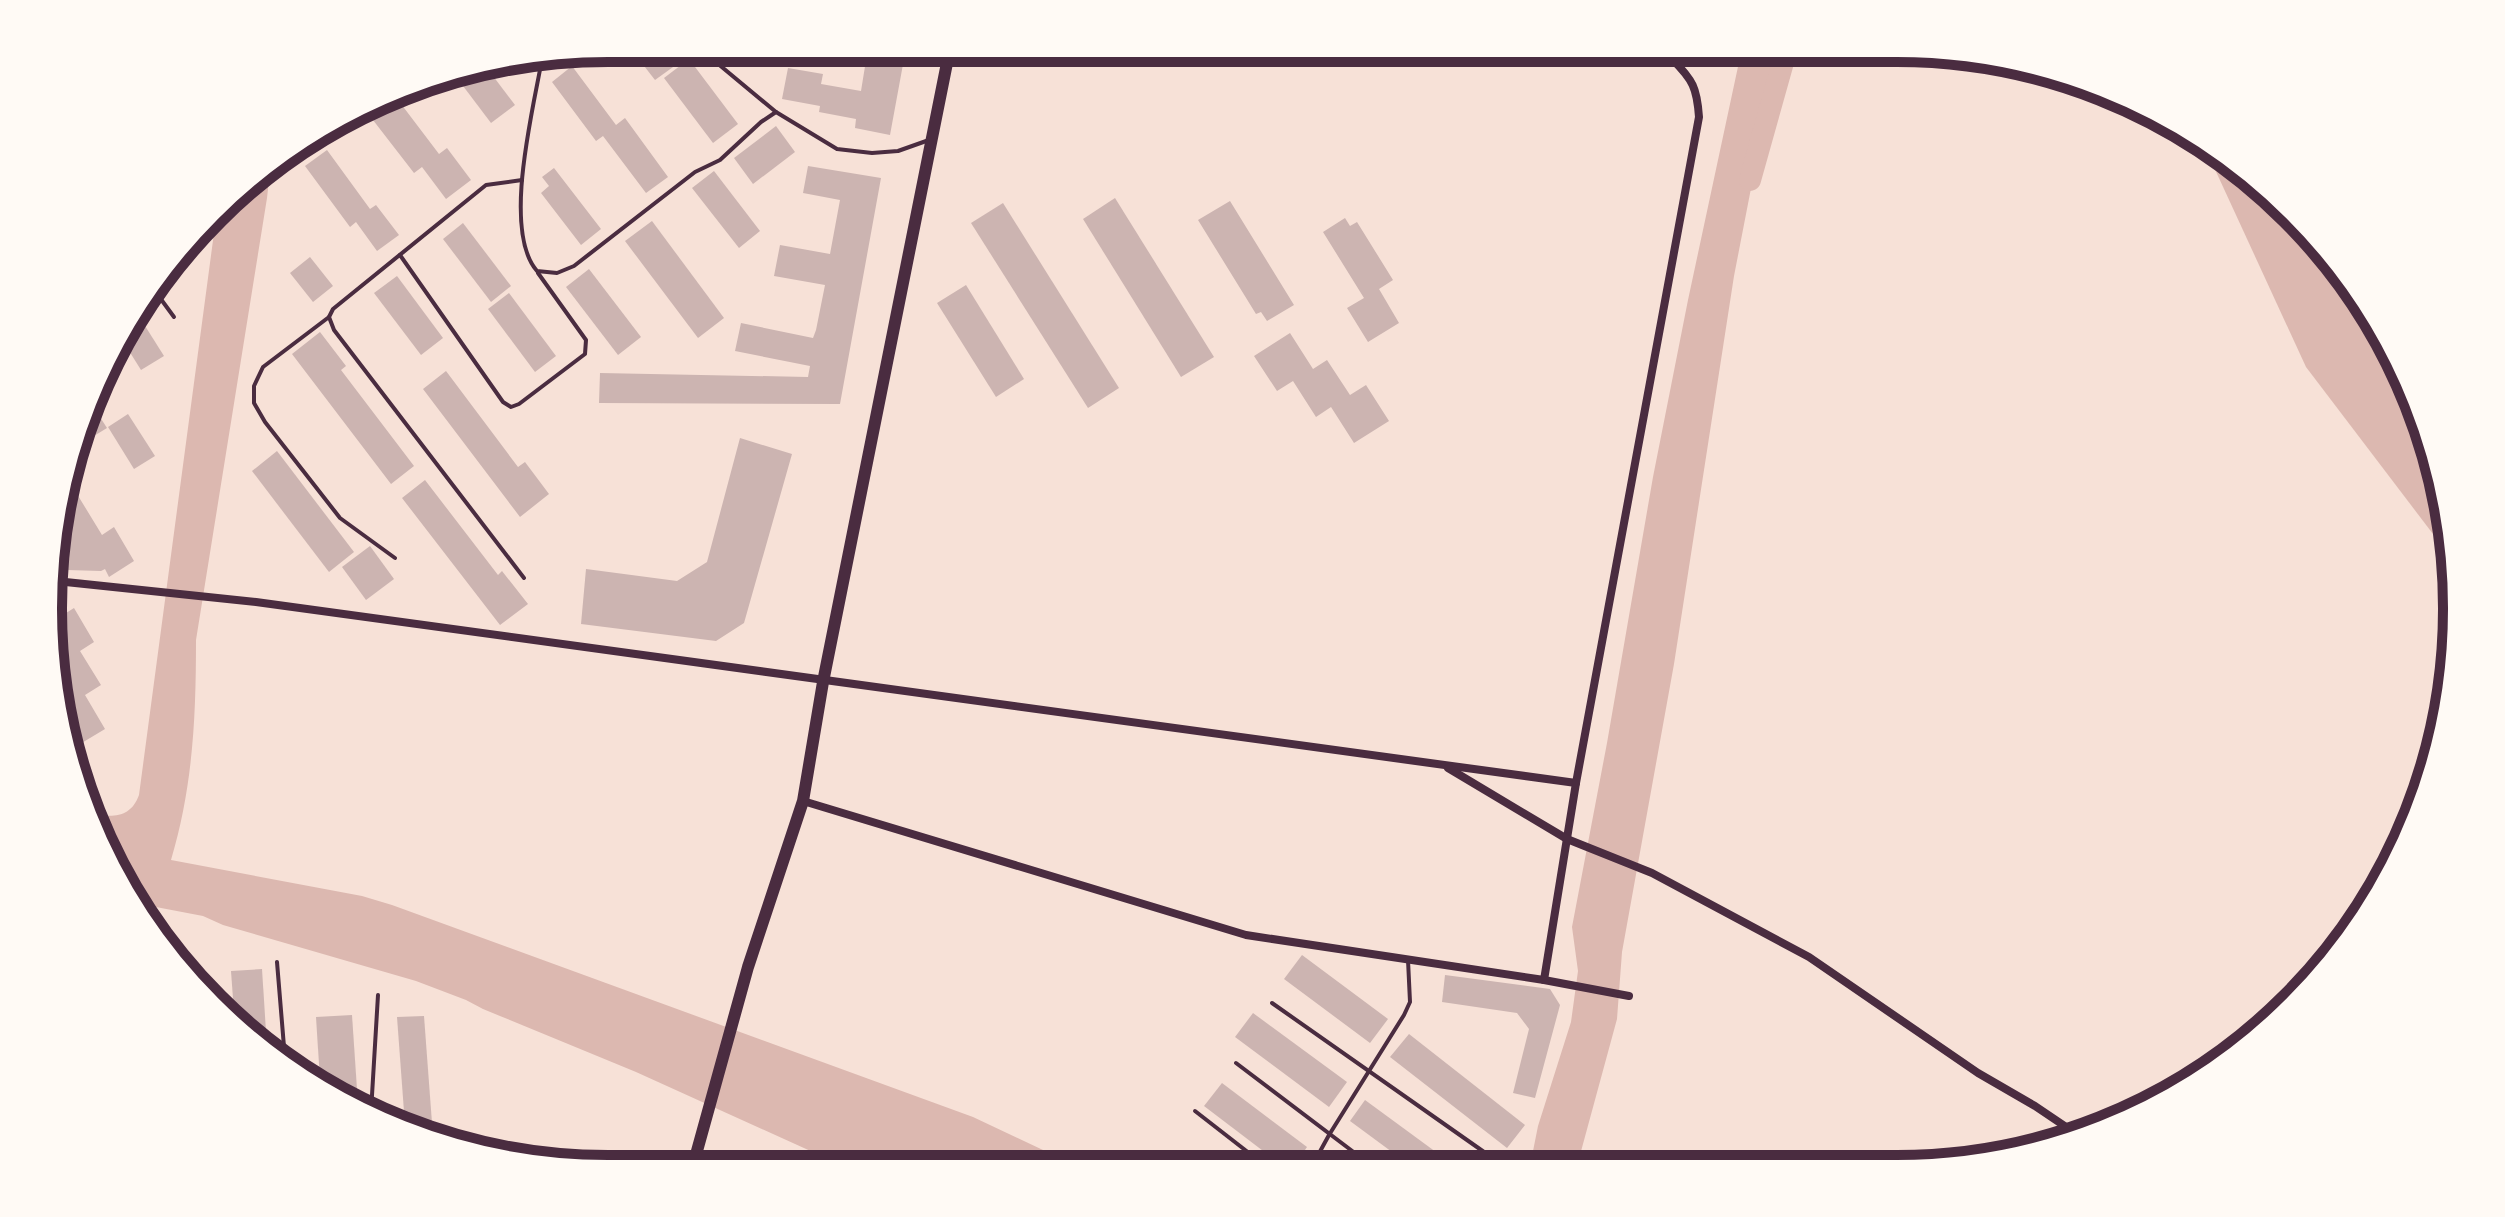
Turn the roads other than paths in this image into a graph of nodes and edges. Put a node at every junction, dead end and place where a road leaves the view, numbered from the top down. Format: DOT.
graph roads {
  1 [pos="716,62"];
  2 [pos="947,62"];
  3 [pos="1675,62"];
  4 [pos="541,67"];
  5 [pos="776,112"];
  6 [pos="932,138"];
  7 [pos="522,180"];
  8 [pos="400,255"];
  9 [pos="537,271"];
  10 [pos="160,297"];
  11 [pos="174,317"];
  12 [pos="329,317"];
  13 [pos="395,558"];
  14 [pos="524,578"];
  15 [pos="63,582"];
  16 [pos="823,682"];
  17 [pos="1443,765"];
  18 [pos="1576,783"];
  19 [pos="803,801"];
  20 [pos="1567,839"];
  21 [pos="1408,960"];
  22 [pos="277,962"];
  23 [pos="1544,980"];
  24 [pos="378,995"];
  25 [pos="1629,996"];
  26 [pos="1272,1003"];
  27 [pos="284,1048"];
  28 [pos="1236,1063"];
  29 [pos="1369,1071"];
  30 [pos="372,1101"];
  31 [pos="1195,1111"];
  32 [pos="2067,1128"];
  33 [pos="1329,1135"];
  34 [pos="696,1155"];
  35 [pos="1252,1155"];
  36 [pos="1318,1155"];
  37 [pos="1357,1155"];
  38 [pos="1488,1155"];
  1 -- 5 [label="lane"];
  2 -- 6 [label="main road"];
  3 -- 18 [label="street"];
  4 -- 7 [label="lane"];
  5 -- 6 [label="lane"];
  5 -- 9 [label="lane"];
  6 -- 16 [label="main road"];
  7 -- 8 [label="lane"];
  7 -- 9 [label="lane"];
  8 -- 9 [label="lane"];
  8 -- 12 [label="lane"];
  10 -- 11 [label="lane"];
  12 -- 13 [label="lane"];
  12 -- 14 [label="lane"];
  15 -- 16 [label="street"];
  16 -- 17 [label="street"];
  16 -- 19 [label="main road"];
  17 -- 18 [label="street"];
  17 -- 20 [label="street"];
  18 -- 20 [label="street"];
  19 -- 21 [label="street"];
  19 -- 34 [label="main road"];
  20 -- 23 [label="street"];
  20 -- 32 [label="street"];
  21 -- 23 [label="street"];
  21 -- 29 [label="lane"];
  22 -- 27 [label="lane"];
  23 -- 25 [label="street"];
  24 -- 30 [label="lane"];
  26 -- 29 [label="lane"];
  28 -- 33 [label="lane"];
  29 -- 33 [label="lane"];
  29 -- 38 [label="lane"];
  31 -- 35 [label="lane"];
  33 -- 36 [label="lane"];
  33 -- 37 [label="lane"];
}
